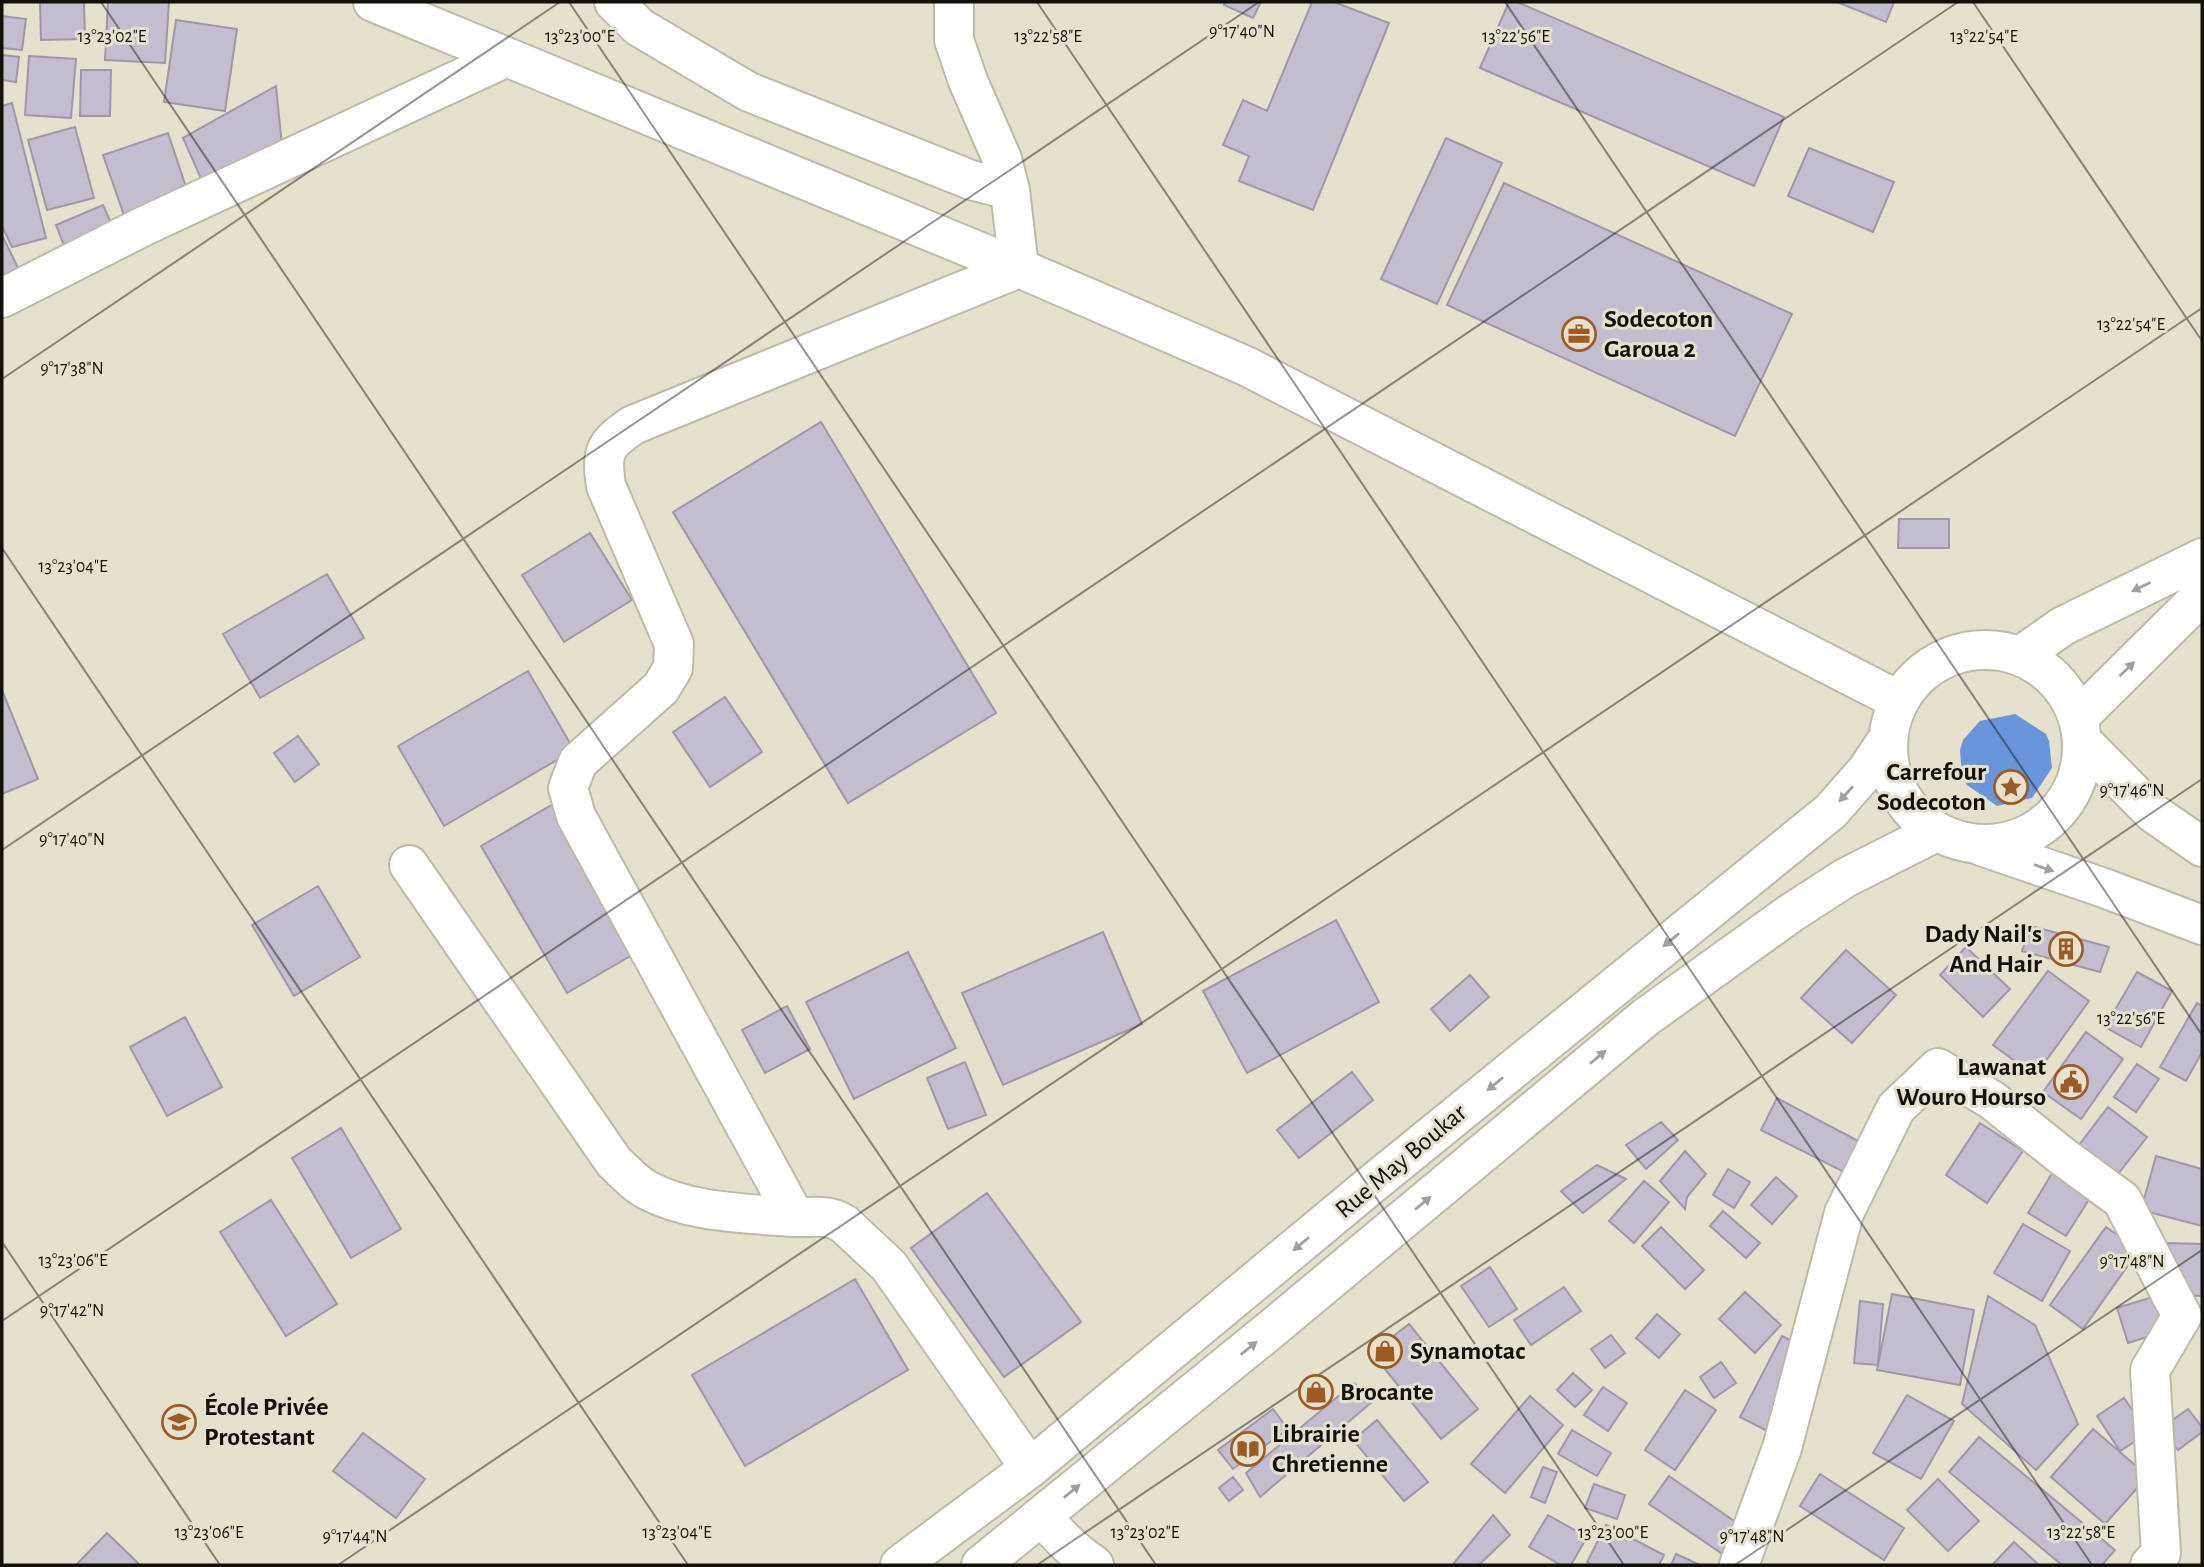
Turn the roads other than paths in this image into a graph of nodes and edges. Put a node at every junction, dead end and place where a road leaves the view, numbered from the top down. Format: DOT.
graph roads {
  1 [pos="373,2"];
  2 [pos="614,2"];
  3 [pos="954,2"];
  4 [pos="507,57"];
  5 [pos="1010,190"];
  6 [pos="1018,268"];
  7 [pos="2,298"];
  8 [pos="2202,558"];
  9 [pos="2202,595"];
  10 [pos="2020,656"];
  11 [pos="1899,702"];
  12 [pos="2081,730"];
  13 [pos="1887,740"];
  14 [pos="1936,832"];
  15 [pos="1979,845"];
  16 [pos="2202,847"];
  17 [pos="409,865"];
  18 [pos="2202,925"];
  19 [pos="795,1217"];
  20 [pos="1030,1468"];
  21 [pos="1042,1516"];
  22 [pos="900,1565"];
  23 [pos="981,1565"];
  24 [pos="1094,1565"];
  25 [pos="1739,1565"];
  26 [pos="2150,1565"];
  1 -- 4 [label="street"];
  2 -- 5 [label="street"];
  3 -- 5 [label="street"];
  4 -- 6 [label="street"];
  4 -- 7 [label="street"];
  5 -- 6 [label="street"];
  6 -- 11 [label="street"];
  6 -- 19 [label="street"];
  8 -- 10 [label="street, one-way"];
  12 -- 9 [label="street, one-way"];
  10 -- 11 [label="street"];
  10 -- 12 [label="street"];
  11 -- 13 [label="street"];
  12 -- 15 [label="street"];
  12 -- 16 [label="street"];
  13 -- 14 [label="street"];
  13 -- 20 [label="street, Rue May Boukar, one-way"];
  14 -- 15 [label="street"];
  21 -- 14 [label="street, Rue May Boukar, one-way"];
  15 -- 18 [label="street, one-way"];
  17 -- 19 [label="street"];
  19 -- 20 [label="street"];
  20 -- 22 [label="street, Rue May Boukar"];
  21 -- 23 [label="street, Rue May Boukar"];
  21 -- 24 [label="street"];
  25 -- 26 [label="street"];
}
